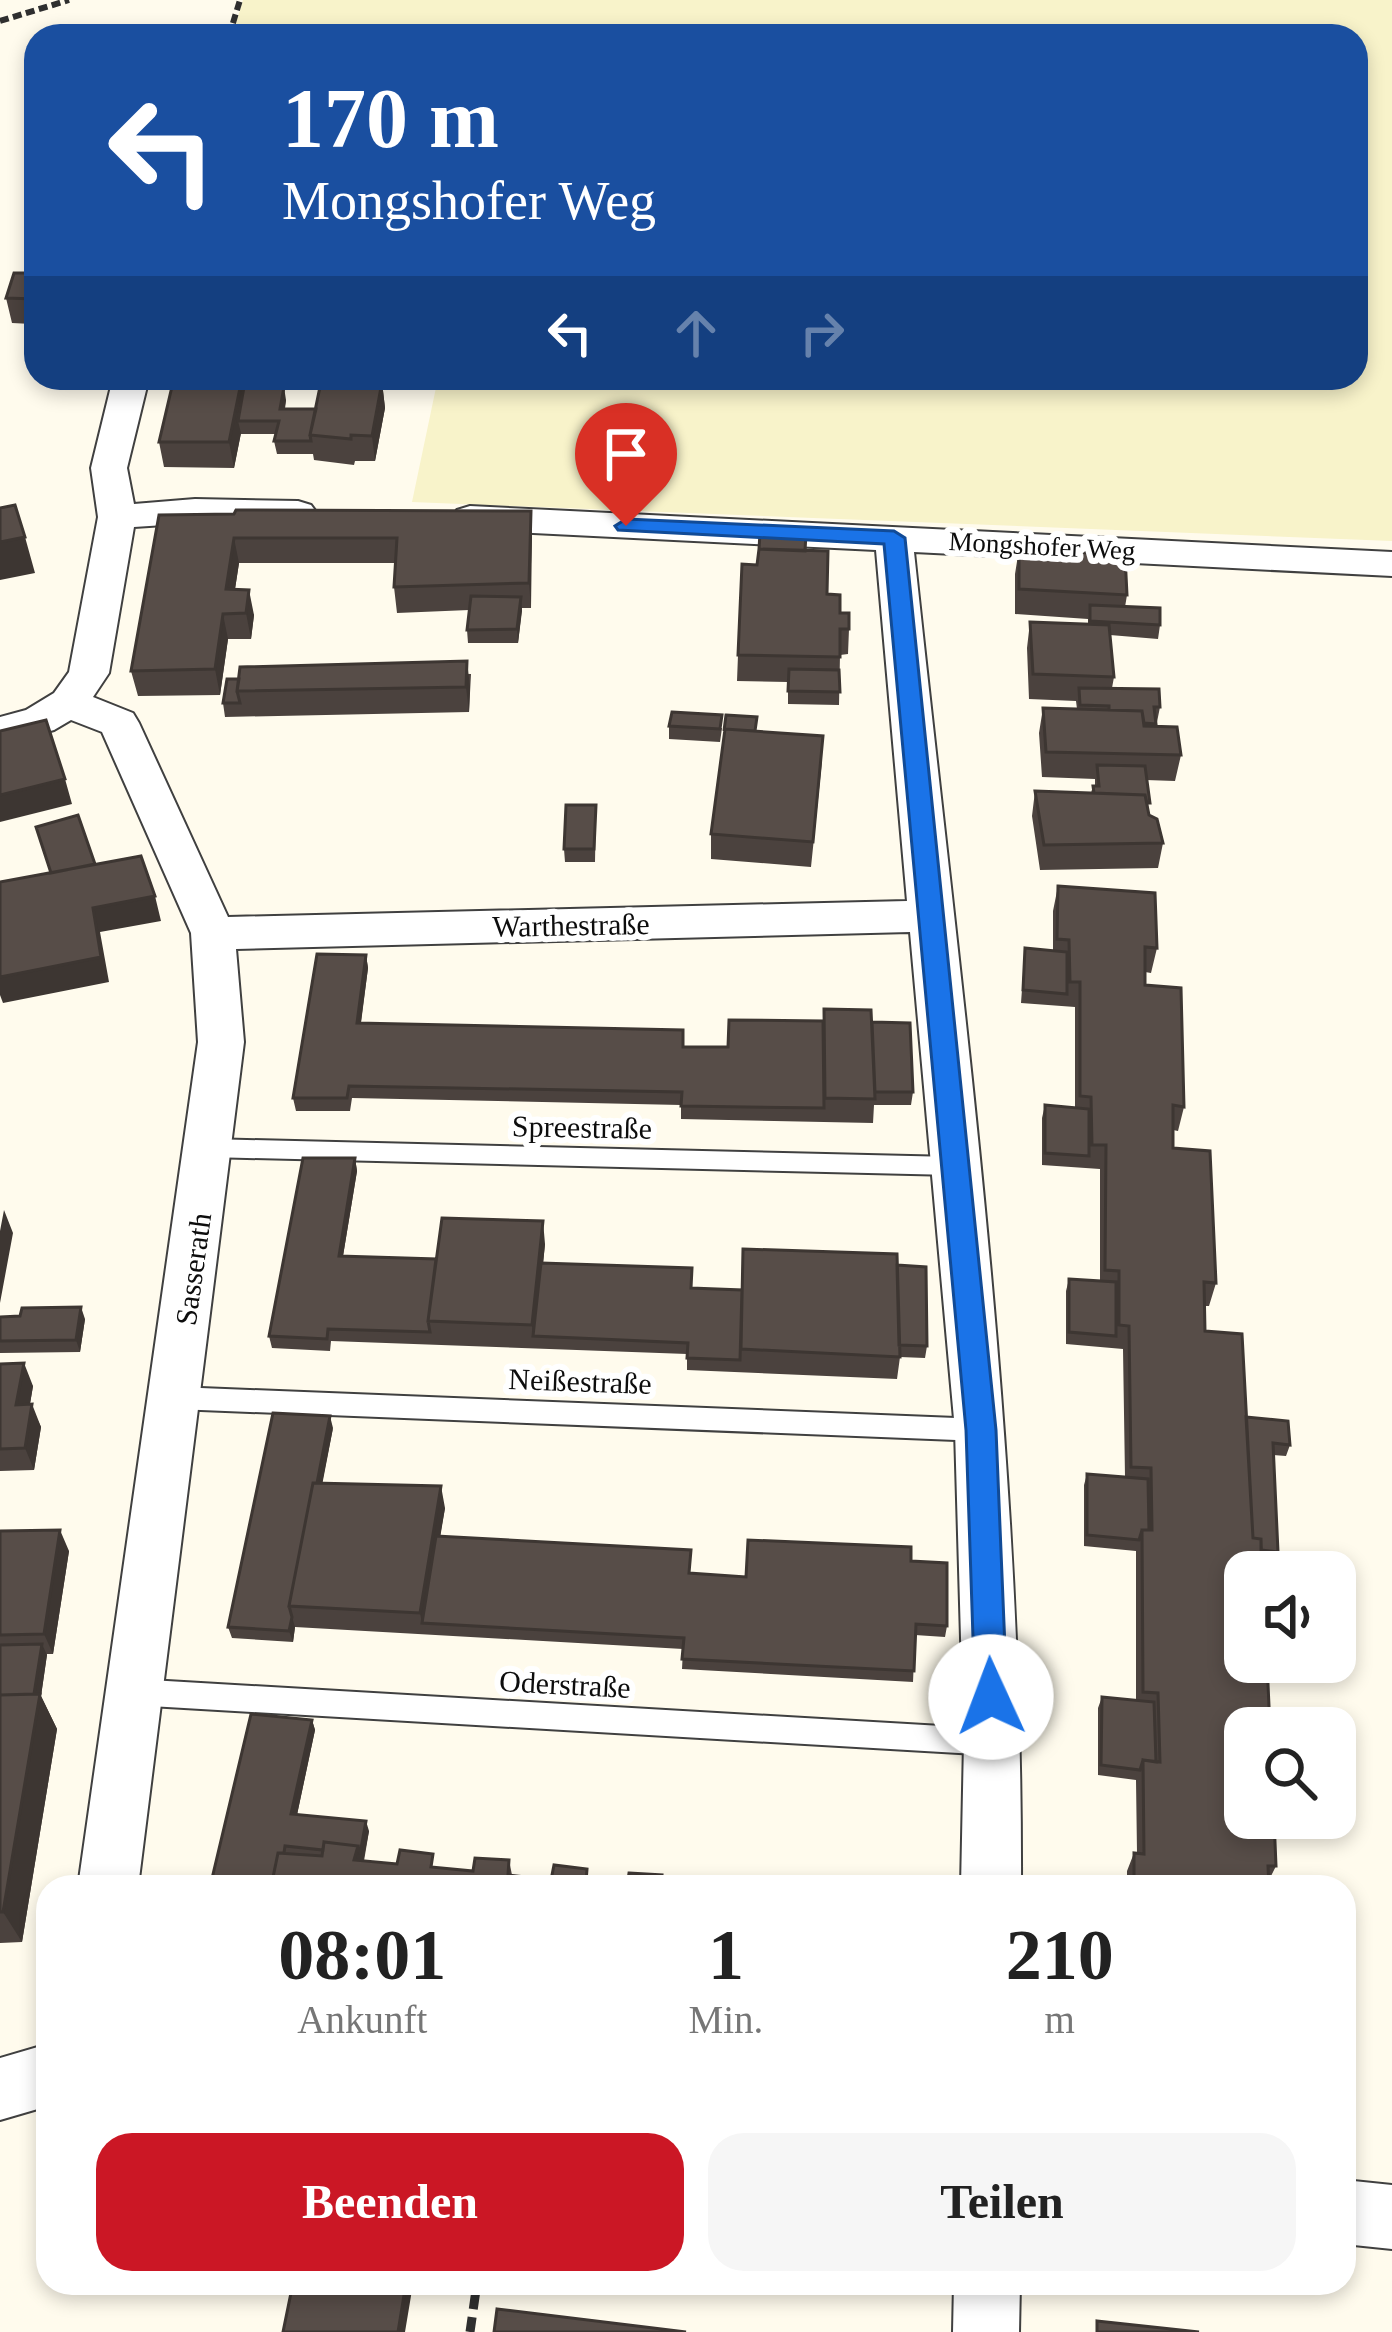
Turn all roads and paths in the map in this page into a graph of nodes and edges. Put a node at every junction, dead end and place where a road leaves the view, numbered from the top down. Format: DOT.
graph roads {
  1 [pos="69,0"];
  2 [pos="0,21"];
  3 [pos="128,390"];
  4 [pos="333,514"];
  5 [pos="425,516"];
  6 [pos="117,517"];
  7 [pos="894,538"];
  8 [pos="1392,564"];
  9 [pos="68,703"];
  10 [pos="0,731"];
  11 [pos="929,916"];
  12 [pos="213,933"];
  13 [pos="209,1148"];
  14 [pos="953,1166"];
  15 [pos="176,1398"];
  16 [pos="981,1430"];
  17 [pos="133,1692"];
  18 [pos="993,1742"];
  19 [pos="110,1875"];
  20 [pos="992,1875"];
  21 [pos="36,2078"];
  22 [pos="0,2089"];
  23 [pos="1356,2213"];
  24 [pos="1392,2217"];
  25 [pos="475,2295"];
  26 [pos="987,2295"];
  27 [pos="470,2332"];
  28 [pos="986,2332"];
  1 -- 2 [label="path"];
  3 -- 6 [label="street"];
  4 -- 6 [label="street"];
  5 -- 7 [label="street, Mongshofer Weg"];
  6 -- 9 [label="street"];
  7 -- 8 [label="street, Mongshofer Weg"];
  7 -- 11 [label="street"];
  9 -- 10 [label="street"];
  9 -- 12 [label="street, Sasserath"];
  11 -- 12 [label="street, Warthestraße"];
  11 -- 14 [label="street"];
  12 -- 13 [label="street, Sasserath"];
  13 -- 14 [label="lane, Spreestraße"];
  13 -- 15 [label="street, Sasserath"];
  14 -- 16 [label="street"];
  15 -- 16 [label="lane, Neißestraße"];
  15 -- 17 [label="street, Sasserath"];
  16 -- 18 [label="street"];
  17 -- 18 [label="lane, Oderstraße"];
  17 -- 19 [label="street, Sasserath"];
  18 -- 20 [label="street"];
  21 -- 22 [label="street"];
  23 -- 24 [label="street"];
  25 -- 27 [label="path"];
  26 -- 28 [label="street"];
}
